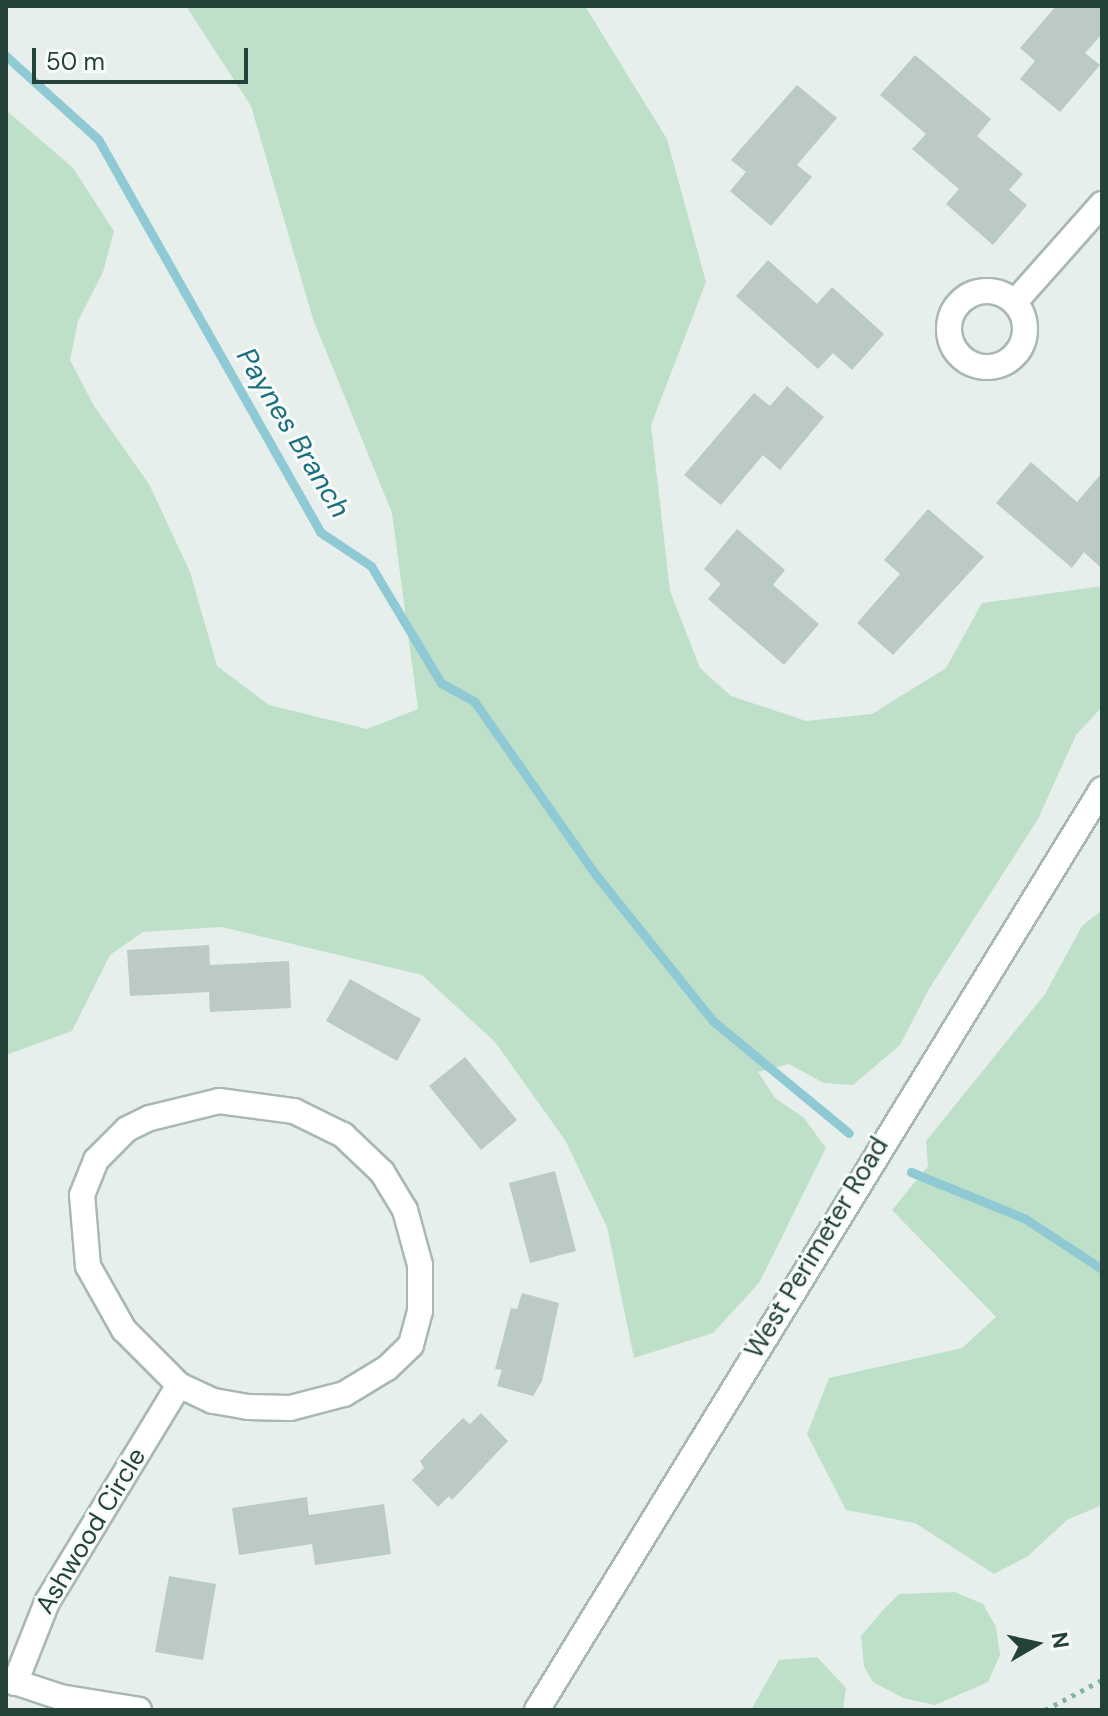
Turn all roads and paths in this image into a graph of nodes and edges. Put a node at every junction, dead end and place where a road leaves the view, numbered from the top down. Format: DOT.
graph roads {
  1 [pos="1102,204"];
  2 [pos="1015,302"];
  3 [pos="1102,789"];
  4 [pos="179,1385"];
  5 [pos="1102,1680"];
  6 [pos="10,1681"];
  7 [pos="139,1710"];
  8 [pos="537,1710"];
  9 [pos="1045,1710"];
  1 -- 2 [label="street"];
  3 -- 8 [label="street, West Perimeter Road"];
  4 -- 4 [label="street"];
  4 -- 6 [label="street, Ashwood Circle"];
  5 -- 9 [label="path"];
  6 -- 7 [label="street"];
}
